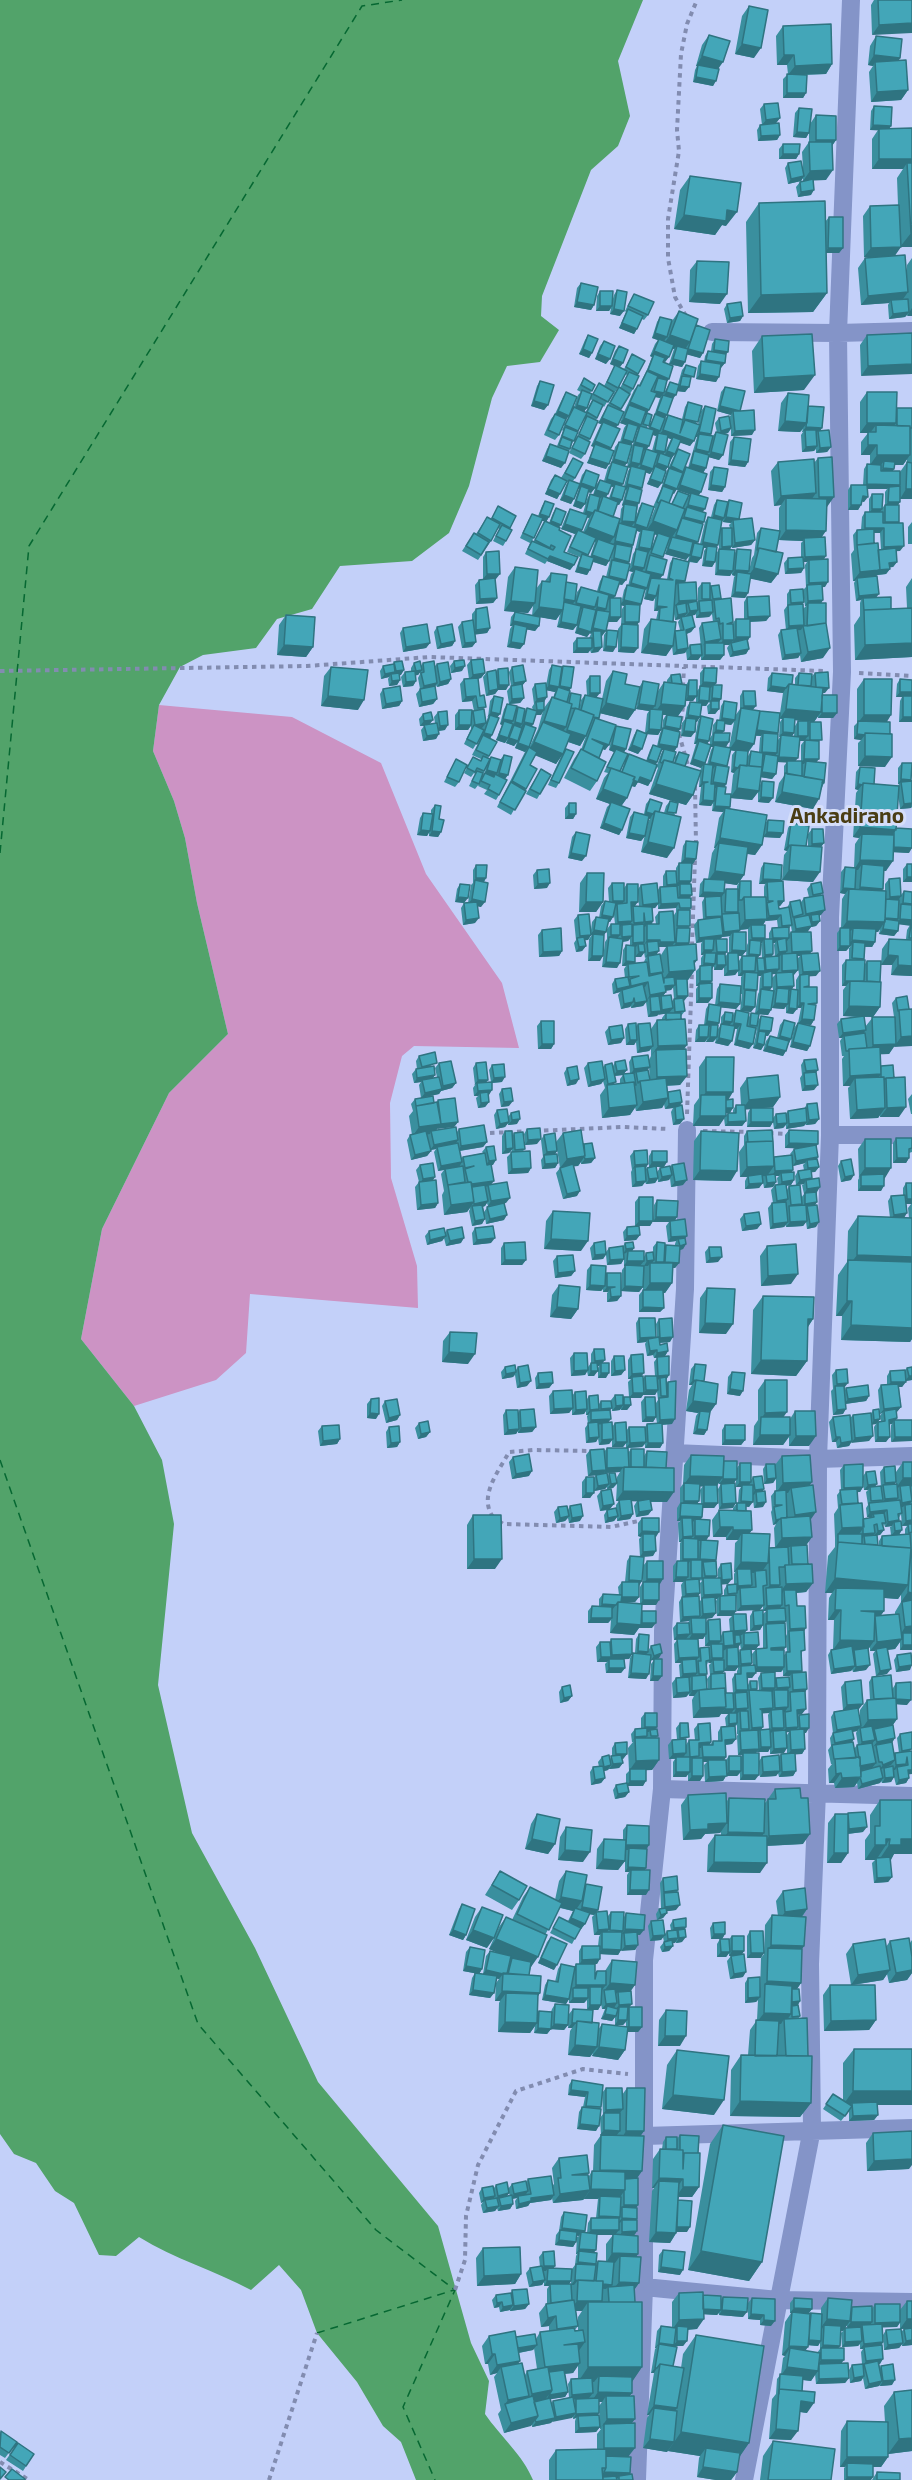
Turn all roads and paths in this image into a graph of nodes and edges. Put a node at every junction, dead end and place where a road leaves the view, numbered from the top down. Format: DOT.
graph roads {
  1 [pos="698,0"];
  2 [pos="851,0"];
  3 [pos="912,331"];
  4 [pos="712,332"];
  5 [pos="838,333"];
  6 [pos="684,667"];
  7 [pos="0,671"];
  8 [pos="842,672"];
  9 [pos="912,676"];
  10 [pos="683,696"];
  11 [pos="683,705"];
  12 [pos="695,774"];
  13 [pos="695,784"];
  14 [pos="696,845"];
  15 [pos="695,856"];
  16 [pos="692,954"];
  17 [pos="692,965"];
  18 [pos="687,1130"];
  19 [pos="490,1133"];
  20 [pos="794,1134"];
  21 [pos="830,1135"];
  22 [pos="912,1135"];
  23 [pos="602,1451"];
  24 [pos="674,1453"];
  25 [pos="912,1456"];
  26 [pos="818,1459"];
  27 [pos="670,1514"];
  28 [pos="662,1789"];
  29 [pos="817,1792"];
  30 [pos="912,1796"];
  31 [pos="644,2075"];
  32 [pos="912,2128"];
  33 [pos="812,2129"];
  34 [pos="644,2136"];
  35 [pos="644,2287"];
  36 [pos="455,2290"];
  37 [pos="778,2300"];
  38 [pos="912,2302"];
  39 [pos="317,2333"];
  40 [pos="0,2462"];
  41 [pos="28,2480"];
  42 [pos="269,2480"];
  43 [pos="637,2480"];
  44 [pos="744,2480"];
  1 -- 4 [label="path"];
  2 -- 5 [label="street"];
  3 -- 5 [label="street"];
  4 -- 5 [label="street"];
  5 -- 8 [label="street"];
  6 -- 7 [label="path"];
  6 -- 8 [label="path"];
  6 -- 10 [label="path"];
  8 -- 9 [label="path"];
  8 -- 21 [label="street"];
  11 -- 12 [label="path"];
  13 -- 14 [label="path"];
  15 -- 16 [label="path"];
  17 -- 18 [label="path"];
  18 -- 19 [label="path"];
  18 -- 20 [label="path"];
  18 -- 24 [label="street"];
  21 -- 22 [label="street"];
  21 -- 26 [label="street"];
  23 -- 27 [label="path"];
  24 -- 26 [label="street"];
  24 -- 27 [label="street"];
  25 -- 26 [label="street"];
  26 -- 29 [label="street"];
  27 -- 28 [label="street"];
  28 -- 29 [label="street"];
  28 -- 31 [label="street"];
  29 -- 30 [label="street"];
  29 -- 33 [label="street"];
  31 -- 34 [label="street"];
  31 -- 36 [label="path"];
  32 -- 33 [label="street"];
  33 -- 34 [label="street"];
  33 -- 37 [label="street"];
  34 -- 35 [label="street"];
  35 -- 37 [label="street"];
  35 -- 43 [label="street"];
  37 -- 38 [label="street"];
  37 -- 44 [label="street"];
  39 -- 42 [label="path"];
  40 -- 41 [label="path"];
}
